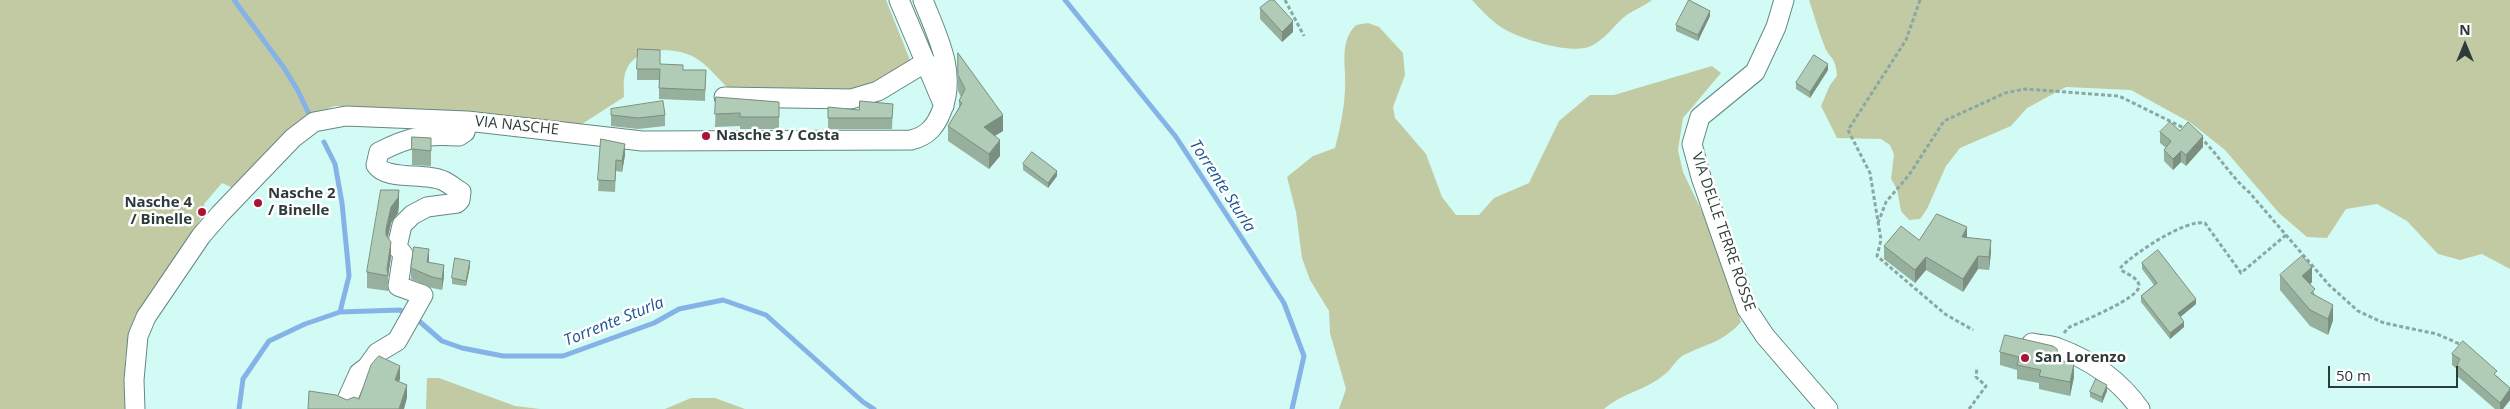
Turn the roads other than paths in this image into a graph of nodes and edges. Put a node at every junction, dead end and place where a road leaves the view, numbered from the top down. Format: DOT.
graph roads {
  1 [pos="899,0"];
  2 [pos="922,0"];
  3 [pos="1784,0"];
  4 [pos="926,62"];
  5 [pos="724,97"];
  6 [pos="944,106"];
  7 [pos="467,121"];
  8 [pos="2015,339"];
  9 [pos="346,402"];
  10 [pos="134,409"];
  11 [pos="1828,409"];
  12 [pos="2140,409"];
  1 -- 4 [label="street"];
  2 -- 6 [label="street, VIA NASCHE"];
  3 -- 11 [label="street, VIA DELLE TERRE ROSSE"];
  4 -- 5 [label="street"];
  4 -- 6 [label="street"];
  6 -- 7 [label="street, VIA NASCHE"];
  7 -- 9 [label="street"];
  7 -- 10 [label="street, VIA NASCHE"];
  8 -- 12 [label="street"];
}
